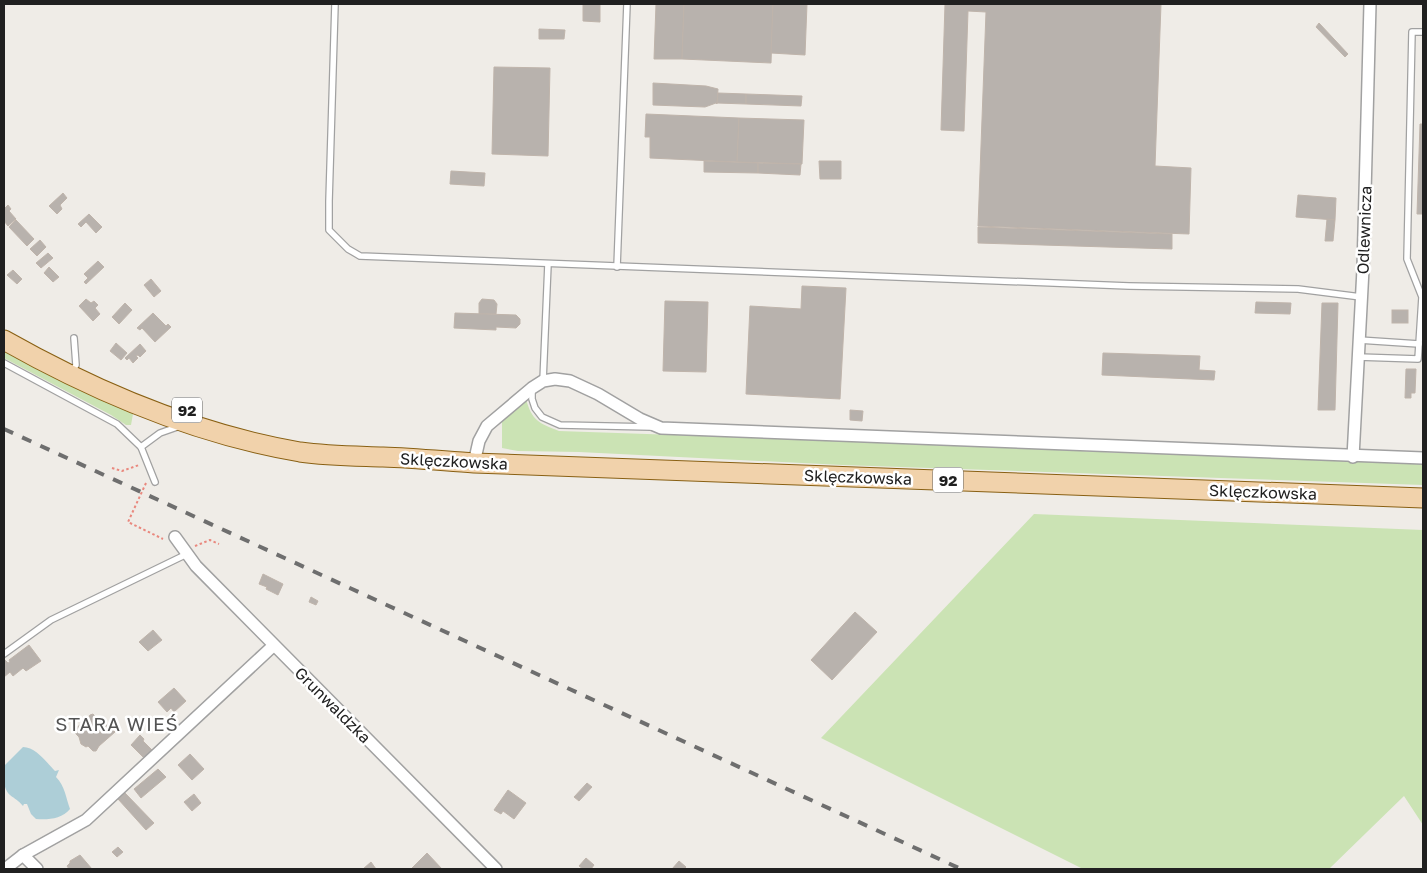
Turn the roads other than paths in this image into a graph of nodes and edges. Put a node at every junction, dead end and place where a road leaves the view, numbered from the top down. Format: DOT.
graph roads {
  1 [pos="335,4"];
  2 [pos="627,4"];
  3 [pos="1370,4"];
  4 [pos="1423,32"];
  5 [pos="548,264"];
  6 [pos="617,267"];
  7 [pos="1361,297"];
  8 [pos="4,326"];
  9 [pos="74,338"];
  10 [pos="4,340"];
  11 [pos="1359,340"];
  12 [pos="1419,344"];
  13 [pos="1358,357"];
  14 [pos="4,363"];
  15 [pos="73,370"];
  16 [pos="543,381"];
  17 [pos="532,388"];
  18 [pos="190,424"];
  19 [pos="661,428"];
  20 [pos="141,447"];
  21 [pos="384,457"];
  22 [pos="1354,457"];
  23 [pos="1423,458"];
  24 [pos="474,463"];
  25 [pos="155,482"];
  26 [pos="1423,498"];
  27 [pos="175,537"];
  28 [pos="186,552"];
  29 [pos="273,646"];
  30 [pos="4,654"];
  31 [pos="23,854"];
  32 [pos="5,869"];
  33 [pos="37,869"];
  34 [pos="496,869"];
  1 -- 5 [label="lane"];
  2 -- 6 [label="lane"];
  3 -- 7 [label="street, Odlewnicza"];
  4 -- 12 [label="lane"];
  5 -- 6 [label="lane"];
  5 -- 16 [label="lane"];
  6 -- 7 [label="lane"];
  7 -- 11 [label="street, Odlewnicza"];
  8 -- 15 [label="main road, Sklęczkowska / 92"];
  9 -- 15 [label="lane"];
  10 -- 15 [label="main road, Sklęczkowska / 92"];
  11 -- 12 [label="lane"];
  11 -- 13 [label="street, Odlewnicza"];
  12 -- 13 [label="lane"];
  13 -- 22 [label="street, Odlewnicza"];
  14 -- 20 [label="lane"];
  15 -- 18 [label="main road, Sklęczkowska / 92"];
  15 -- 21 [label="main road, Sklęczkowska / 92"];
  16 -- 17 [label="street"];
  16 -- 19 [label="street"];
  17 -- 19 [label="lane"];
  17 -- 24 [label="street"];
  18 -- 20 [label="lane"];
  18 -- 21 [label="main road, Sklęczkowska / 92"];
  19 -- 22 [label="street"];
  20 -- 25 [label="lane"];
  21 -- 24 [label="main road, Sklęczkowska / 92"];
  22 -- 23 [label="street"];
  24 -- 26 [label="main road, Sklęczkowska / 92"];
  27 -- 28 [label="street, Grunwaldzka"];
  28 -- 29 [label="street, Grunwaldzka"];
  28 -- 30 [label="lane"];
  29 -- 31 [label="street"];
  29 -- 34 [label="street, Grunwaldzka"];
  31 -- 32 [label="street"];
  31 -- 33 [label="street"];
}
